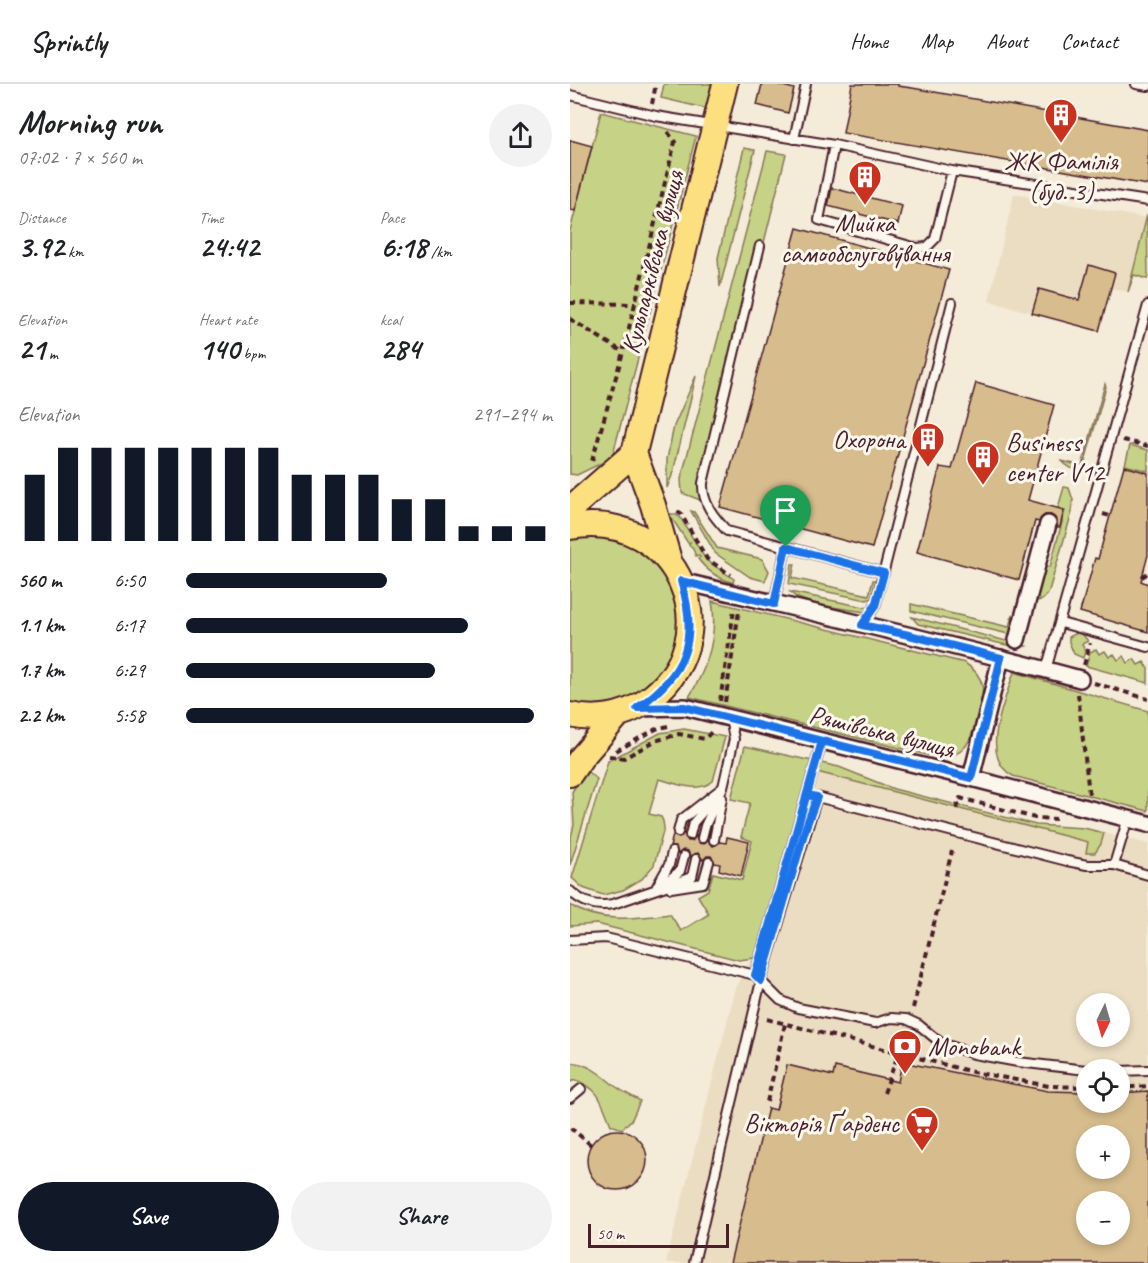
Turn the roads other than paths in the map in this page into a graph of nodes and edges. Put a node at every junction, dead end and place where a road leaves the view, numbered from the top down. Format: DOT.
graph roads {
  1 [pos="725,84"];
  2 [pos="806,84"];
  3 [pos="1136,84"];
  4 [pos="1148,86"];
  5 [pos="570,95"];
  6 [pos="715,125"];
  7 [pos="794,139"];
  8 [pos="834,145"];
  9 [pos="952,171"];
  10 [pos="1148,201"];
  11 [pos="760,246"];
  12 [pos="952,303"];
  13 [pos="1148,305"];
  14 [pos="634,453"];
  15 [pos="570,509"];
  16 [pos="1048,524"];
  17 [pos="570,527"];
  18 [pos="786,547"];
  19 [pos="669,560"];
  20 [pos="884,573"];
  21 [pos="681,581"];
  22 [pos="774,604"];
  23 [pos="1061,623"];
  24 [pos="862,625"];
  25 [pos="1017,640"];
  26 [pos="1148,647"];
  27 [pos="1001,658"];
  28 [pos="1046,670"];
  29 [pos="1078,683"];
  30 [pos="627,711"];
  31 [pos="570,716"];
  32 [pos="730,718"];
  33 [pos="822,741"];
  34 [pos="570,774"];
  35 [pos="971,778"];
  36 [pos="723,788"];
  37 [pos="807,795"];
  38 [pos="817,797"];
  39 [pos="1128,818"];
  40 [pos="1148,824"];
  41 [pos="678,832"];
  42 [pos="690,835"];
  43 [pos="702,838"];
  44 [pos="714,840"];
  45 [pos="672,852"];
  46 [pos="684,856"];
  47 [pos="696,859"];
  48 [pos="709,861"];
  49 [pos="1114,865"];
  50 [pos="1148,875"];
  51 [pos="570,891"];
  52 [pos="655,891"];
  53 [pos="570,940"];
  54 [pos="758,978"];
  55 [pos="1076,1069"];
  56 [pos="1148,1070"];
  57 [pos="1130,1071"];
  58 [pos="581,1089"];
  59 [pos="570,1098"];
  60 [pos="694,1263"];
  1 -- 6 [label="main road, Кульпарківська вулиця"];
  2 -- 7 [label="lane"];
  3 -- 4 [label="lane"];
  5 -- 6 [label="lane"];
  6 -- 7 [label="lane"];
  6 -- 14 [label="main road, Кульпарківська вулиця"];
  7 -- 8 [label="lane"];
  8 -- 9 [label="lane"];
  8 -- 9 [label="lane"];
  9 -- 10 [label="lane"];
  11 -- 18 [label="lane"];
  12 -- 20 [label="lane"];
  13 -- 23 [label="lane"];
  14 -- 15 [label="main road"];
  14 -- 19 [label="main road"];
  16 -- 25 [label="street"];
  17 -- 19 [label="main road"];
  18 -- 20 [label="lane"];
  18 -- 22 [label="lane"];
  19 -- 21 [label="main road"];
  20 -- 24 [label="lane"];
  21 -- 22 [label="street"];
  21 -- 30 [label="main road"];
  22 -- 24 [label="street"];
  23 -- 26 [label="lane"];
  23 -- 28 [label="lane"];
  24 -- 27 [label="street"];
  27 -- 28 [label="street"];
  27 -- 35 [label="street"];
  28 -- 29 [label="street"];
  30 -- 31 [label="main road"];
  30 -- 32 [label="street, Ряшівська вулиця"];
  30 -- 34 [label="main road"];
  32 -- 33 [label="street, Ряшівська вулиця"];
  32 -- 36 [label="lane"];
  33 -- 35 [label="street, Ряшівська вулиця"];
  33 -- 37 [label="lane"];
  35 -- 39 [label="street, Ряшівська вулиця"];
  36 -- 41 [label="lane"];
  36 -- 42 [label="lane"];
  36 -- 43 [label="lane"];
  36 -- 44 [label="lane"];
  37 -- 38 [label="lane"];
  37 -- 54 [label="lane"];
  38 -- 49 [label="lane"];
  38 -- 54 [label="lane"];
  39 -- 40 [label="street, Ряшівська вулиця"];
  39 -- 49 [label="lane"];
  45 -- 52 [label="lane"];
  46 -- 52 [label="lane"];
  47 -- 52 [label="lane"];
  48 -- 52 [label="lane"];
  49 -- 50 [label="lane"];
  51 -- 52 [label="lane"];
  53 -- 54 [label="lane"];
  54 -- 55 [label="lane"];
  54 -- 60 [label="lane"];
  56 -- 57 [label="lane"];
  58 -- 59 [label="lane"];
}
